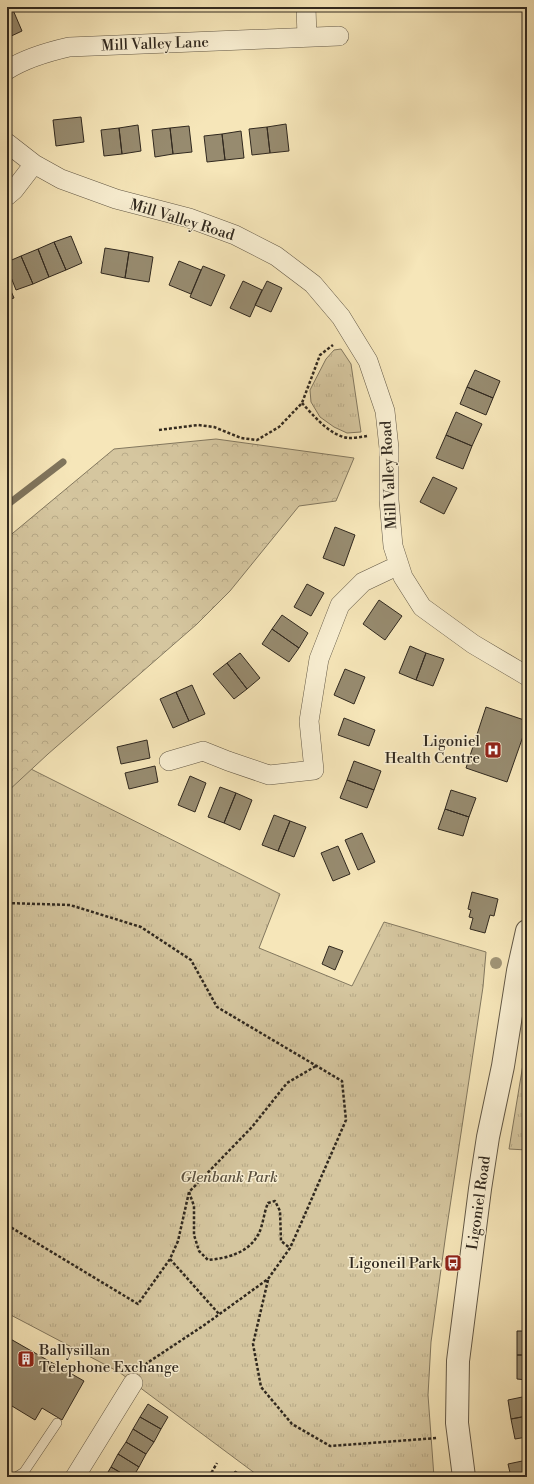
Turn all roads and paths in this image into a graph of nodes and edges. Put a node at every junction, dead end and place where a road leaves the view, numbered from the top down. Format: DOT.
graph roads {
  1 [pos="306,7"];
  2 [pos="340,36"];
  3 [pos="307,38"];
  4 [pos="7,70"];
  5 [pos="7,143"];
  6 [pos="34,164"];
  7 [pos="7,196"];
  8 [pos="336,342"];
  9 [pos="302,403"];
  10 [pos="159,430"];
  11 [pos="369,436"];
  12 [pos="399,565"];
  13 [pos="527,676"];
  14 [pos="169,761"];
  15 [pos="7,903"];
  16 [pos="527,931"];
  17 [pos="522,973"];
  18 [pos="316,1066"];
  19 [pos="189,1192"];
  20 [pos="7,1225"];
  21 [pos="290,1248"];
  22 [pos="170,1259"];
  23 [pos="268,1279"];
  24 [pos="219,1314"];
  25 [pos="133,1383"];
  26 [pos="57,1423"];
  27 [pos="458,1436"];
  28 [pos="218,1462"];
  29 [pos="16,1477"];
  30 [pos="75,1477"];
  31 [pos="209,1477"];
  32 [pos="464,1477"];
  1 -- 3 [label="street"];
  2 -- 3 [label="street, Mill Valley Lane"];
  3 -- 4 [label="street, Mill Valley Lane"];
  5 -- 6 [label="street, Mill Valley Road"];
  6 -- 7 [label="street"];
  6 -- 12 [label="street, Mill Valley Road"];
  8 -- 9 [label="path"];
  9 -- 10 [label="path"];
  9 -- 11 [label="path"];
  12 -- 13 [label="street, Mill Valley Road"];
  12 -- 14 [label="street"];
  15 -- 18 [label="path"];
  16 -- 17 [label="street, Ligoniel Road"];
  17 -- 27 [label="street, Ligoniel Road"];
  18 -- 19 [label="path"];
  18 -- 21 [label="path"];
  19 -- 21 [label="path"];
  19 -- 22 [label="path"];
  20 -- 22 [label="path"];
  21 -- 23 [label="path"];
  22 -- 24 [label="path"];
  23 -- 24 [label="path"];
  23 -- 27 [label="path"];
  24 -- 25 [label="path"];
  25 -- 30 [label="street"];
  26 -- 29 [label="lane"];
  27 -- 32 [label="street, Ligoniel Road"];
  28 -- 31 [label="path"];
}
